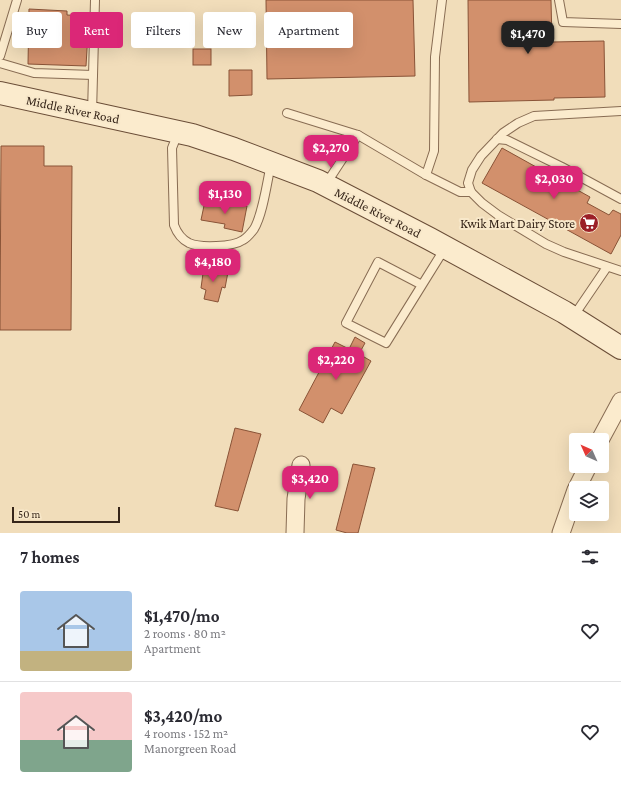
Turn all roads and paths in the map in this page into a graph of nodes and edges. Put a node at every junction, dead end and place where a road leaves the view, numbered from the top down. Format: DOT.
graph roads {
  1 [pos="17,0"];
  2 [pos="95,0"];
  3 [pos="442,0"];
  4 [pos="559,0"];
  5 [pos="621,24"];
  6 [pos="0,56"];
  7 [pos="0,63"];
  8 [pos="93,75"];
  9 [pos="0,93"];
  10 [pos="621,111"];
  11 [pos="92,113"];
  12 [pos="287,113"];
  13 [pos="178,131"];
  14 [pos="358,135"];
  15 [pos="497,139"];
  16 [pos="271,163"];
  17 [pos="426,175"];
  18 [pos="325,185"];
  19 [pos="471,192"];
  20 [pos="621,199"];
  21 [pos="446,247"];
  22 [pos="608,267"];
  23 [pos="621,271"];
  24 [pos="422,285"];
  25 [pos="573,317"];
  26 [pos="621,348"];
  27 [pos="621,401"];
  28 [pos="604,433"];
  29 [pos="301,465"];
  30 [pos="569,510"];
  31 [pos="295,533"];
  32 [pos="561,533"];
  1 -- 6 [label="lane"];
  2 -- 8 [label="lane"];
  3 -- 17 [label="lane"];
  4 -- 5 [label="lane"];
  7 -- 8 [label="lane"];
  8 -- 11 [label="lane"];
  9 -- 11 [label="street, Middle River Road"];
  10 -- 15 [label="lane"];
  11 -- 13 [label="street, Middle River Road"];
  12 -- 14 [label="lane"];
  13 -- 16 [label="street, Middle River Road"];
  13 -- 16 [label="lane"];
  14 -- 17 [label="lane"];
  14 -- 18 [label="lane"];
  15 -- 19 [label="lane"];
  15 -- 20 [label="lane"];
  16 -- 18 [label="street, Middle River Road"];
  17 -- 19 [label="lane"];
  18 -- 21 [label="street, Middle River Road"];
  19 -- 22 [label="lane"];
  21 -- 24 [label="lane"];
  21 -- 25 [label="street, Middle River Road"];
  22 -- 23 [label="lane"];
  22 -- 25 [label="lane"];
  24 -- 24 [label="lane"];
  25 -- 26 [label="street, Middle River Road"];
  27 -- 28 [label="street"];
  29 -- 31 [label="street"];
  30 -- 32 [label="street"];
}
